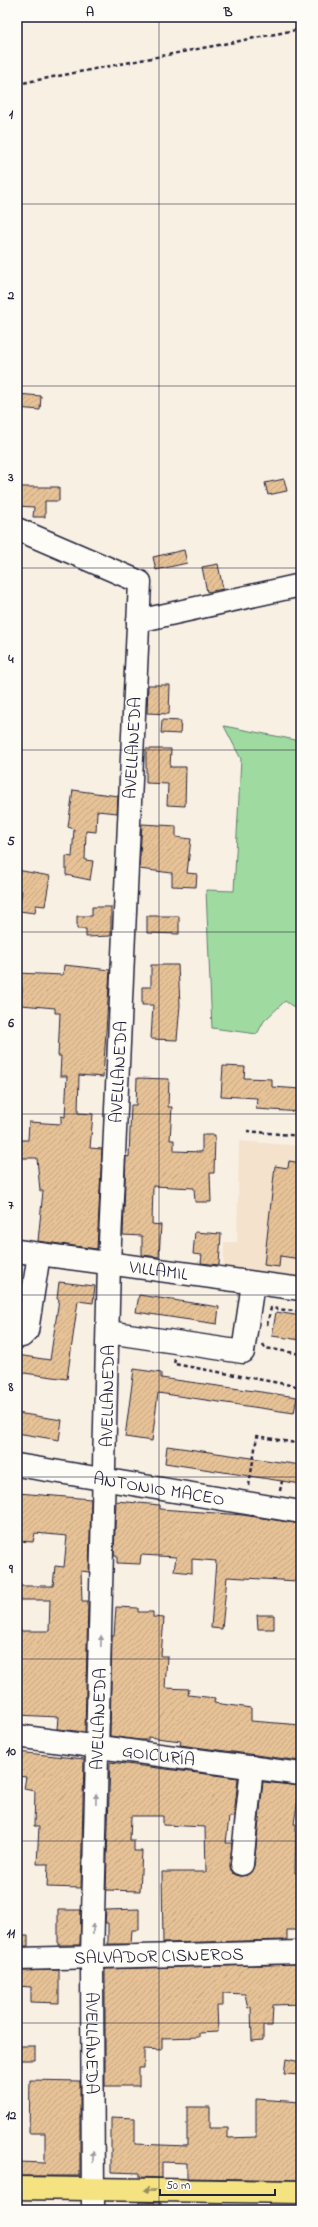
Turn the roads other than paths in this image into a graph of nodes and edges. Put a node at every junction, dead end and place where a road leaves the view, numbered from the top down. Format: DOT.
graph roads {
  1 [pos="17,529"];
  2 [pos="301,584"];
  3 [pos="138,621"];
  4 [pos="17,1251"];
  5 [pos="39,1254"];
  6 [pos="109,1263"];
  7 [pos="253,1283"];
  8 [pos="301,1289"];
  9 [pos="108,1332"];
  10 [pos="17,1337"];
  11 [pos="17,1465"];
  12 [pos="105,1480"];
  13 [pos="301,1512"];
  14 [pos="17,1736"];
  15 [pos="98,1748"];
  16 [pos="252,1767"];
  17 [pos="301,1774"];
  18 [pos="242,1864"];
  19 [pos="301,1952"];
  20 [pos="92,1957"];
  21 [pos="17,1959"];
  22 [pos="17,2188"];
  23 [pos="301,2192"];
  24 [pos="93,2199"];
  1 -- 3 [label="street, AVELLANEDA"];
  2 -- 3 [label="street"];
  3 -- 6 [label="street, AVELLANEDA"];
  4 -- 5 [label="street, VILLAMIL"];
  5 -- 6 [label="street, VILLAMIL"];
  5 -- 10 [label="street"];
  6 -- 7 [label="street, VILLAMIL"];
  6 -- 9 [label="street, AVELLANEDA"];
  7 -- 8 [label="street, VILLAMIL"];
  7 -- 9 [label="street"];
  9 -- 12 [label="street, AVELLANEDA"];
  11 -- 12 [label="street, ANTONIO MACEO"];
  12 -- 13 [label="street, ANTONIO MACEO"];
  15 -- 12 [label="street, AVELLANEDA, one-way"];
  14 -- 15 [label="street, GOICURÍA"];
  15 -- 16 [label="street, GOICURÍA"];
  20 -- 15 [label="street, AVELLANEDA, one-way"];
  16 -- 17 [label="street, GOICURÍA"];
  16 -- 18 [label="street"];
  19 -- 20 [label="street, SALVADOR CISNEROS"];
  20 -- 21 [label="street, SALVADOR CISNEROS"];
  24 -- 20 [label="street, AVELLANEDA, one-way"];
  22 -- 24 [label="main road"];
  23 -- 24 [label="main road, one-way"];
}
